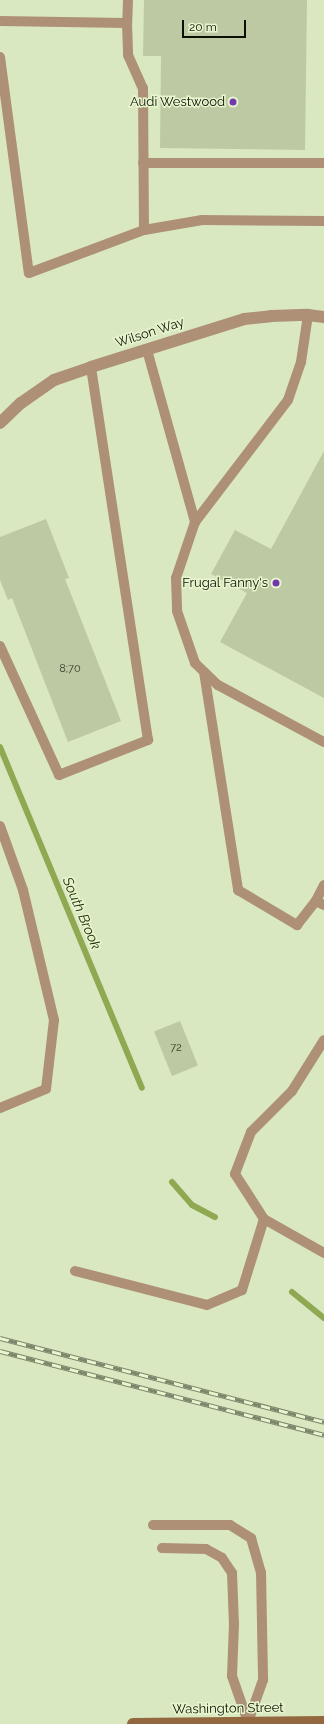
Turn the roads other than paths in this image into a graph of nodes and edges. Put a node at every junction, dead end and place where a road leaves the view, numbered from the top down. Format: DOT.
graph roads {
  1 [pos="128,0"];
  2 [pos="0,21"];
  3 [pos="126,23"];
  4 [pos="0,57"];
  5 [pos="143,163"];
  6 [pos="324,163"];
  7 [pos="324,221"];
  8 [pos="144,230"];
  9 [pos="308,315"];
  10 [pos="324,316"];
  11 [pos="147,350"];
  12 [pos="91,366"];
  13 [pos="0,423"];
  14 [pos="194,522"];
  15 [pos="0,646"];
  16 [pos="204,672"];
  17 [pos="324,742"];
  18 [pos="0,826"];
  19 [pos="324,885"];
  20 [pos="320,903"];
  21 [pos="324,1040"];
  22 [pos="0,1108"];
  23 [pos="264,1219"];
  24 [pos="324,1253"];
  25 [pos="75,1271"];
  26 [pos="153,1525"];
  27 [pos="162,1548"];
  28 [pos="324,1722"];
  29 [pos="248,1723"];
  30 [pos="133,1724"];
  1 -- 3 [label="lane"];
  2 -- 3 [label="lane"];
  3 -- 5 [label="lane"];
  4 -- 8 [label="lane"];
  5 -- 6 [label="lane"];
  5 -- 8 [label="lane"];
  7 -- 8 [label="lane"];
  9 -- 10 [label="street, Wilson Way"];
  9 -- 11 [label="street, Wilson Way"];
  9 -- 14 [label="lane"];
  11 -- 12 [label="street, Wilson Way"];
  11 -- 14 [label="lane"];
  12 -- 13 [label="street, Wilson Way"];
  12 -- 15 [label="lane"];
  14 -- 16 [label="lane"];
  16 -- 17 [label="lane"];
  16 -- 20 [label="lane"];
  18 -- 22 [label="lane"];
  19 -- 20 [label="lane"];
  21 -- 23 [label="lane"];
  23 -- 24 [label="lane"];
  23 -- 25 [label="lane"];
  26 -- 29 [label="lane"];
  27 -- 29 [label="lane"];
  28 -- 29 [label="main road, Washington Street"];
  29 -- 30 [label="main road, Washington Street"];
}
